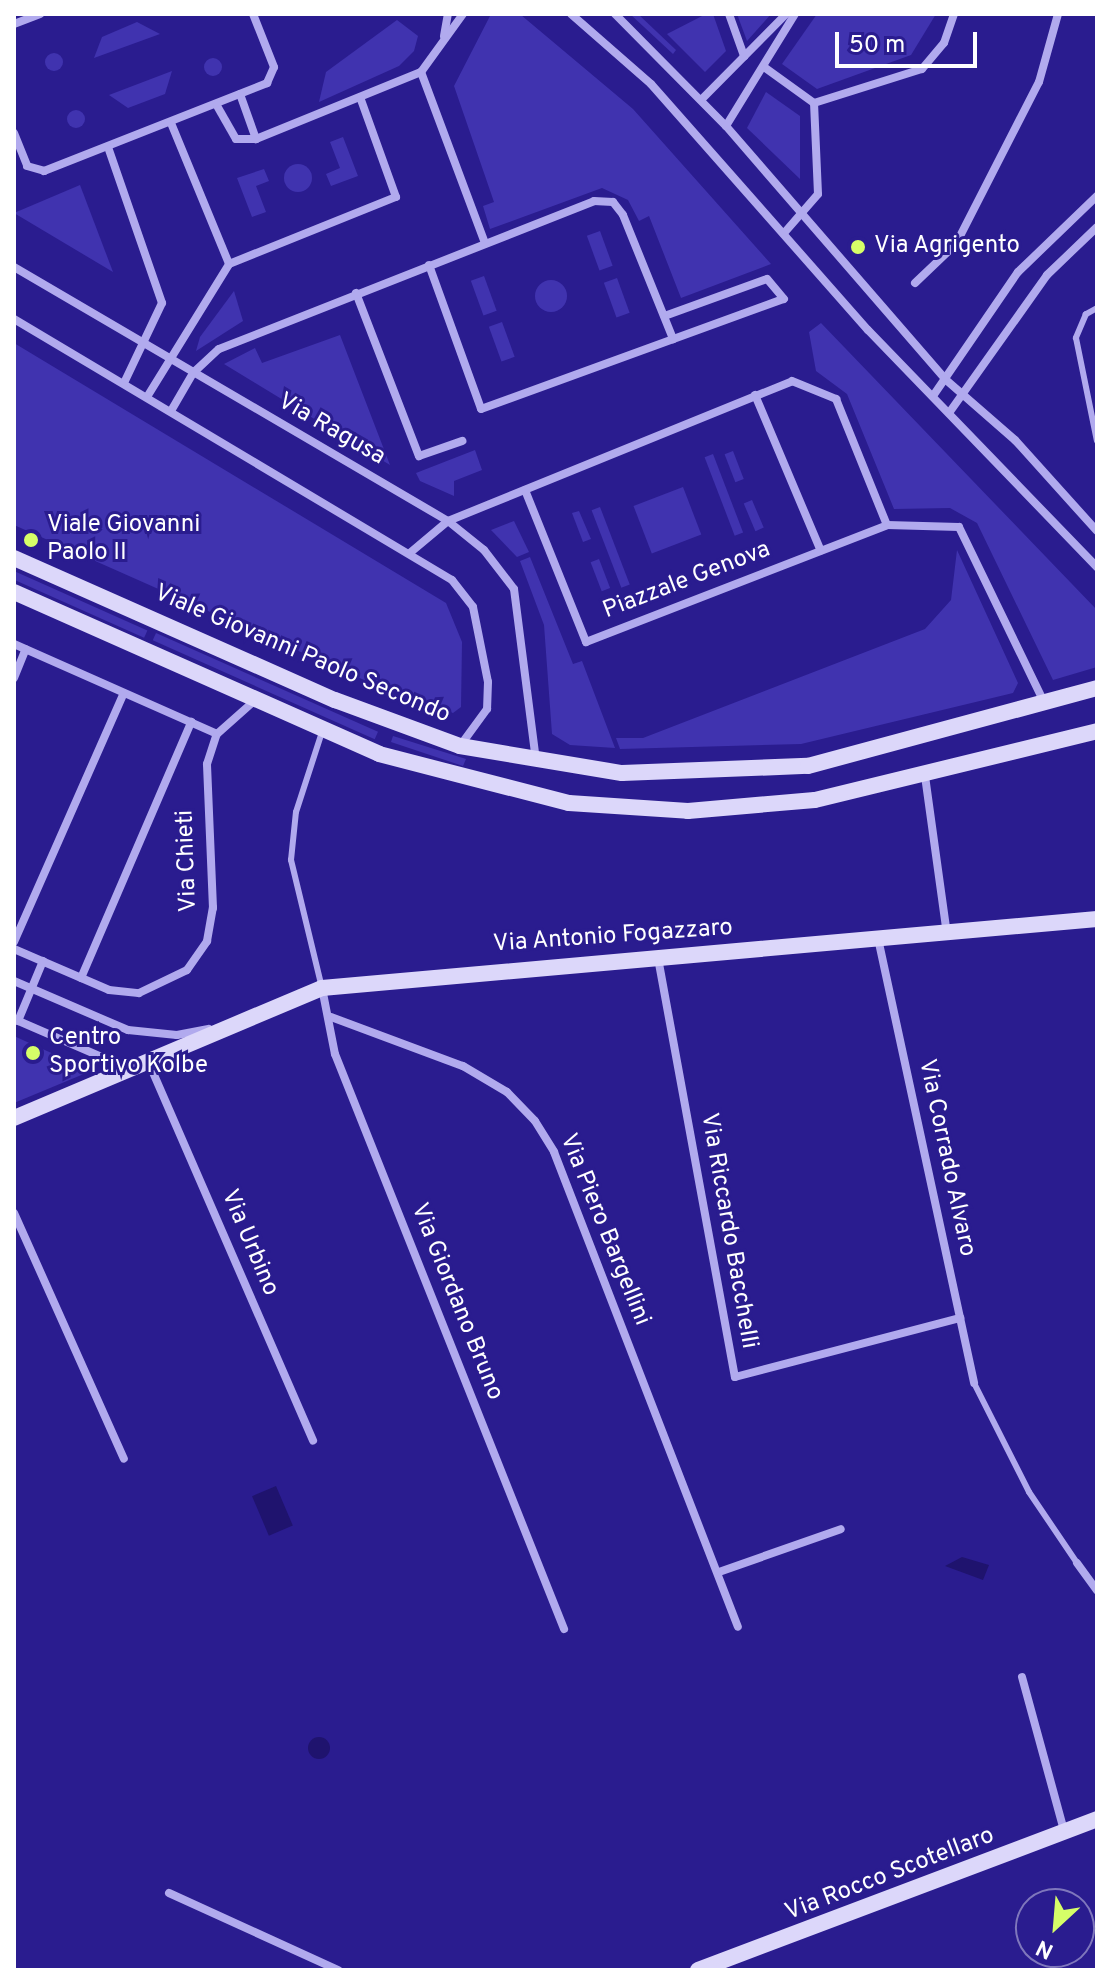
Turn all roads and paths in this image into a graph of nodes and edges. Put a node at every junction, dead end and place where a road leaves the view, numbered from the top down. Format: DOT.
graph roads {
  1 [pos="40,14"];
  2 [pos="253,14"];
  3 [pos="448,14"];
  4 [pos="463,14"];
  5 [pos="571,14"];
  6 [pos="615,14"];
  7 [pos="729,14"];
  8 [pos="786,14"];
  9 [pos="795,14"];
  10 [pos="954,14"];
  11 [pos="1058,14"];
  12 [pos="14,24"];
  13 [pos="444,36"];
  14 [pos="744,56"];
  15 [pos="764,67"];
  16 [pos="421,72"];
  17 [pos="240,94"];
  18 [pos="360,97"];
  19 [pos="701,100"];
  20 [pos="814,103"];
  21 [pos="216,104"];
  22 [pos="171,123"];
  23 [pos="726,126"];
  24 [pos="14,133"];
  25 [pos="256,139"];
  26 [pos="108,147"];
  27 [pos="1097,196"];
  28 [pos="804,214"];
  29 [pos="1097,227"];
  30 [pos="785,232"];
  31 [pos="485,243"];
  32 [pos="229,264"];
  33 [pos="429,265"];
  34 [pos="14,267"];
  35 [pos="915,283"];
  36 [pos="356,293"];
  37 [pos="1097,308"];
  38 [pos="665,316"];
  39 [pos="14,319"];
  40 [pos="673,339"];
  41 [pos="147,345"];
  42 [pos="170,358"];
  43 [pos="193,373"];
  44 [pos="945,379"];
  45 [pos="124,383"];
  46 [pos="755,395"];
  47 [pos="933,396"];
  48 [pos="961,396"];
  49 [pos="147,397"];
  50 [pos="171,411"];
  51 [pos="949,413"];
  52 [pos="462,441"];
  53 [pos="1097,441"];
  54 [pos="525,490"];
  55 [pos="448,521"];
  56 [pos="887,525"];
  57 [pos="1097,531"];
  58 [pos="821,551"];
  59 [pos="411,552"];
  60 [pos="14,558"];
  61 [pos="1097,567"];
  62 [pos="14,592"];
  63 [pos="14,644"];
  64 [pos="26,649"];
  65 [pos="14,678"];
  66 [pos="1097,688"];
  67 [pos="124,693"];
  68 [pos="253,702"];
  69 [pos="1044,702"];
  70 [pos="191,722"];
  71 [pos="1097,731"];
  72 [pos="322,732"];
  73 [pos="217,734"];
  74 [pos="460,746"];
  75 [pos="536,762"];
  76 [pos="925,776"];
  77 [pos="1097,919"];
  78 [pos="947,935"];
  79 [pos="14,942"];
  80 [pos="879,943"];
  81 [pos="14,949"];
  82 [pos="657,956"];
  83 [pos="43,961"];
  84 [pos="81,978"];
  85 [pos="14,981"];
  86 [pos="31,988"];
  87 [pos="322,988"];
  88 [pos="331,1017"];
  89 [pos="16,1020"];
  90 [pos="228,1025"];
  91 [pos="148,1061"];
  92 [pos="130,1069"];
  93 [pos="14,1118"];
  94 [pos="14,1213"];
  95 [pos="960,1318"];
  96 [pos="974,1383"];
  97 [pos="313,1441"];
  98 [pos="124,1459"];
  99 [pos="841,1529"];
  100 [pos="1077,1563"];
  101 [pos="719,1572"];
  102 [pos="1097,1591"];
  103 [pos="738,1627"];
  104 [pos="564,1629"];
  105 [pos="1022,1677"];
  106 [pos="1097,1819"];
  107 [pos="1066,1835"];
  108 [pos="169,1893"];
  109 [pos="338,1970"];
  110 [pos="698,1970"];
  1 -- 12 [label="street"];
  2 -- 17 [label="street"];
  3 -- 13 [label="street"];
  4 -- 13 [label="street"];
  5 -- 30 [label="street"];
  6 -- 19 [label="street"];
  7 -- 14 [label="street"];
  8 -- 14 [label="street"];
  9 -- 15 [label="street"];
  10 -- 20 [label="street"];
  11 -- 35 [label="street"];
  13 -- 16 [label="street"];
  14 -- 19 [label="street"];
  15 -- 20 [label="street"];
  15 -- 23 [label="street"];
  16 -- 18 [label="street"];
  16 -- 31 [label="street"];
  17 -- 21 [label="street"];
  17 -- 25 [label="street"];
  18 -- 25 [label="street"];
  18 -- 32 [label="street"];
  19 -- 23 [label="street"];
  20 -- 28 [label="street"];
  21 -- 22 [label="street"];
  21 -- 25 [label="street"];
  22 -- 26 [label="street"];
  22 -- 32 [label="street"];
  23 -- 28 [label="street"];
  24 -- 26 [label="street"];
  26 -- 41 [label="street"];
  27 -- 44 [label="street"];
  28 -- 30 [label="street"];
  28 -- 44 [label="street"];
  29 -- 48 [label="street"];
  30 -- 47 [label="street"];
  31 -- 33 [label="street"];
  31 -- 38 [label="street"];
  32 -- 42 [label="street"];
  33 -- 36 [label="street"];
  33 -- 40 [label="street"];
  34 -- 41 [label="street, Via Ragusa"];
  36 -- 43 [label="street"];
  36 -- 52 [label="street"];
  37 -- 53 [label="lane"];
  38 -- 40 [label="street"];
  38 -- 40 [label="street"];
  39 -- 45 [label="street"];
  41 -- 42 [label="street, Via Ragusa"];
  41 -- 45 [label="street"];
  42 -- 43 [label="street, Via Ragusa"];
  42 -- 49 [label="street"];
  43 -- 50 [label="street"];
  43 -- 55 [label="street, Via Ragusa"];
  44 -- 47 [label="street"];
  44 -- 48 [label="street"];
  45 -- 49 [label="street"];
  46 -- 54 [label="street"];
  46 -- 56 [label="street"];
  46 -- 58 [label="street"];
  47 -- 51 [label="street"];
  48 -- 51 [label="street"];
  48 -- 57 [label="street"];
  49 -- 50 [label="street"];
  50 -- 59 [label="street"];
  51 -- 61 [label="street"];
  54 -- 55 [label="street"];
  54 -- 58 [label="street, Piazzale Genova"];
  55 -- 59 [label="street"];
  55 -- 75 [label="street, Via Ragusa"];
  56 -- 58 [label="street, Piazzale Genova"];
  56 -- 69 [label="street, Piazzale Genova"];
  59 -- 74 [label="street"];
  60 -- 74 [label="main road, Viale Giovanni Paolo Secondo"];
  62 -- 68 [label="main road"];
  63 -- 64 [label="street"];
  64 -- 65 [label="street"];
  64 -- 67 [label="street"];
  66 -- 69 [label="main road, Viale Giovanni Paolo Secondo"];
  67 -- 70 [label="street"];
  67 -- 79 [label="street"];
  68 -- 72 [label="main road"];
  68 -- 73 [label="street"];
  69 -- 75 [label="main road, Viale Giovanni Paolo Secondo"];
  70 -- 73 [label="street"];
  70 -- 84 [label="street"];
  71 -- 76 [label="main road"];
  72 -- 76 [label="main road"];
  72 -- 87 [label="lane"];
  73 -- 84 [label="street, Via Chieti"];
  74 -- 75 [label="main road, Viale Giovanni Paolo Secondo"];
  76 -- 78 [label="street"];
  77 -- 78 [label="main road, Via Antonio Fogazzaro"];
  78 -- 80 [label="main road, Via Antonio Fogazzaro"];
  80 -- 82 [label="main road, Via Antonio Fogazzaro"];
  80 -- 95 [label="street, Via Corrado Alvaro"];
  81 -- 83 [label="street, Via Chieti"];
  82 -- 87 [label="main road, Via Antonio Fogazzaro"];
  82 -- 95 [label="street, Via Riccardo Bacchelli"];
  83 -- 84 [label="street, Via Chieti"];
  83 -- 86 [label="street"];
  85 -- 86 [label="street"];
  86 -- 89 [label="street"];
  86 -- 90 [label="street"];
  87 -- 88 [label="street, Via Giordano Bruno"];
  87 -- 90 [label="main road, Via Antonio Fogazzaro"];
  88 -- 101 [label="street, Via Piero Bargellini"];
  88 -- 104 [label="street, Via Giordano Bruno"];
  89 -- 92 [label="street"];
  90 -- 91 [label="main road, Via Antonio Fogazzaro"];
  91 -- 92 [label="main road, Via Antonio Fogazzaro"];
  91 -- 97 [label="street, Via Urbino"];
  92 -- 93 [label="main road, Via Antonio Fogazzaro"];
  94 -- 98 [label="street"];
  95 -- 96 [label="street, Via Corrado Alvaro"];
  96 -- 100 [label="lane"];
  99 -- 101 [label="street"];
  100 -- 102 [label="street"];
  101 -- 103 [label="street, Via Piero Bargellini"];
  105 -- 107 [label="street"];
  106 -- 107 [label="main road, Via Rocco Scotellaro"];
  107 -- 110 [label="main road, Via Rocco Scotellaro"];
  108 -- 109 [label="street"];
}
